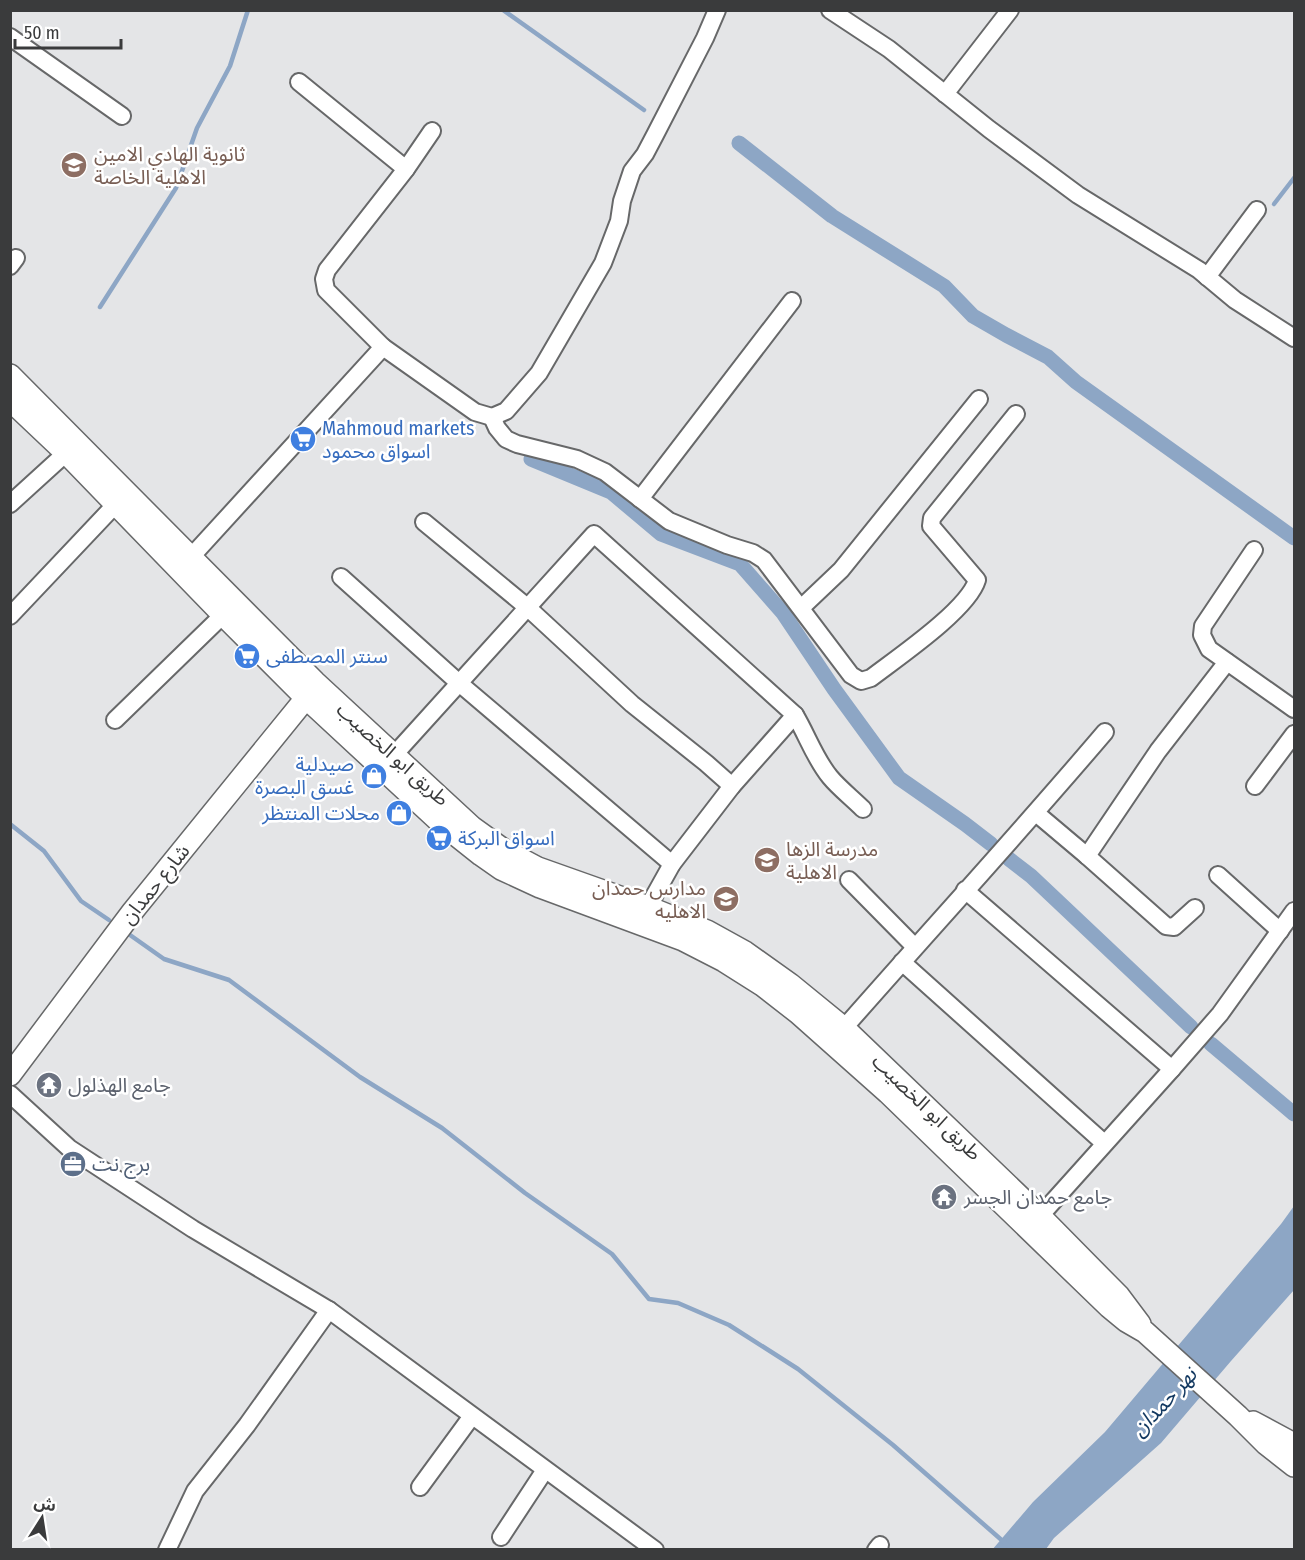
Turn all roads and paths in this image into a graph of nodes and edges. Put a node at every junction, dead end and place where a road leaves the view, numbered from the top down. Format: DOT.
graph roads {
  1 [pos="717,10"];
  2 [pos="830,10"];
  3 [pos="1010,10"];
  4 [pos="10,37"];
  5 [pos="299,82"];
  6 [pos="945,94"];
  7 [pos="122,116"];
  8 [pos="432,131"];
  9 [pos="406,169"];
  10 [pos="1257,210"];
  11 [pos="1207,277"];
  12 [pos="792,301"];
  13 [pos="1294,338"];
  14 [pos="383,347"];
  15 [pos="10,375"];
  16 [pos="979,399"];
  17 [pos="10,400"];
  18 [pos="1016,414"];
  19 [pos="492,417"];
  20 [pos="66,453"];
  21 [pos="640,499"];
  22 [pos="10,504"];
  23 [pos="115,505"];
  24 [pos="424,522"];
  25 [pos="1254,550"];
  26 [pos="190,557"];
  27 [pos="341,578"];
  28 [pos="526,607"];
  29 [pos="801,608"];
  30 [pos="223,615"];
  31 [pos="10,616"];
  32 [pos="1227,662"];
  33 [pos="459,682"];
  34 [pos="306,698"];
  35 [pos="1294,709"];
  36 [pos="795,715"];
  37 [pos="115,720"];
  38 [pos="1105,732"];
  39 [pos="1294,734"];
  40 [pos="394,755"];
  41 [pos="732,786"];
  42 [pos="1255,786"];
  43 [pos="863,809"];
  44 [pos="1036,813"];
  45 [pos="1087,855"];
  46 [pos="672,864"];
  47 [pos="1218,875"];
  48 [pos="849,880"];
  49 [pos="965,890"];
  50 [pos="648,907"];
  51 [pos="1196,908"];
  52 [pos="1294,911"];
  53 [pos="1280,931"];
  54 [pos="915,947"];
  55 [pos="902,962"];
  56 [pos="844,1028"];
  57 [pos="1172,1069"];
  58 [pos="10,1075"];
  59 [pos="893,1086"];
  60 [pos="10,1094"];
  61 [pos="1104,1143"];
  62 [pos="1040,1216"];
  63 [pos="329,1310"];
  64 [pos="1145,1332"];
  65 [pos="472,1416"];
  66 [pos="1238,1416"];
  67 [pos="1294,1444"];
  68 [pos="1294,1466"];
  69 [pos="545,1470"];
  70 [pos="420,1487"];
  71 [pos="501,1537"];
  72 [pos="167,1550"];
  73 [pos="655,1550"];
  1 -- 19 [label="street"];
  2 -- 6 [label="street"];
  3 -- 6 [label="street"];
  4 -- 7 [label="street"];
  5 -- 9 [label="street"];
  6 -- 11 [label="street"];
  8 -- 9 [label="street"];
  9 -- 14 [label="street"];
  10 -- 11 [label="street"];
  11 -- 13 [label="street"];
  12 -- 21 [label="street"];
  14 -- 19 [label="street"];
  14 -- 26 [label="street"];
  15 -- 26 [label="main road, طريق ابو الخصيب"];
  16 -- 29 [label="street"];
  17 -- 20 [label="main road, طريق ابو الخصيب"];
  18 -- 29 [label="street"];
  19 -- 21 [label="street"];
  20 -- 22 [label="street"];
  20 -- 23 [label="main road, طريق ابو الخصيب"];
  21 -- 29 [label="street"];
  23 -- 30 [label="main road, طريق ابو الخصيب"];
  23 -- 31 [label="street"];
  24 -- 28 [label="street"];
  25 -- 32 [label="street"];
  26 -- 40 [label="main road, طريق ابو الخصيب"];
  27 -- 33 [label="street"];
  28 -- 33 [label="street"];
  28 -- 36 [label="street"];
  28 -- 41 [label="street"];
  30 -- 34 [label="main road, طريق ابو الخصيب"];
  30 -- 37 [label="street"];
  32 -- 35 [label="street"];
  32 -- 45 [label="street"];
  33 -- 40 [label="street"];
  33 -- 46 [label="street"];
  34 -- 58 [label="main road, شارع حمدان"];
  34 -- 59 [label="main road, طريق ابو الخصيب"];
  36 -- 41 [label="street"];
  36 -- 43 [label="street"];
  38 -- 44 [label="street"];
  39 -- 42 [label="street"];
  40 -- 50 [label="main road, طريق ابو الخصيب"];
  41 -- 46 [label="street"];
  44 -- 45 [label="street"];
  44 -- 49 [label="street"];
  45 -- 51 [label="street"];
  46 -- 50 [label="street"];
  47 -- 53 [label="street"];
  48 -- 54 [label="street"];
  49 -- 54 [label="street"];
  49 -- 57 [label="street"];
  50 -- 56 [label="main road, طريق ابو الخصيب"];
  52 -- 53 [label="street"];
  53 -- 57 [label="street"];
  54 -- 55 [label="street"];
  55 -- 56 [label="street"];
  55 -- 61 [label="street"];
  56 -- 59 [label="main road, طريق ابو الخصيب"];
  57 -- 61 [label="street"];
  59 -- 62 [label="main road, طريق ابو الخصيب"];
  59 -- 64 [label="main road, طريق ابو الخصيب"];
  60 -- 63 [label="street"];
  61 -- 62 [label="street"];
  62 -- 64 [label="main road, طريق ابو الخصيب"];
  63 -- 65 [label="street"];
  63 -- 72 [label="street"];
  64 -- 66 [label="main road"];
  65 -- 69 [label="street"];
  65 -- 70 [label="street"];
  66 -- 67 [label="main road"];
  66 -- 68 [label="main road"];
  69 -- 71 [label="street"];
  69 -- 73 [label="street"];
}
